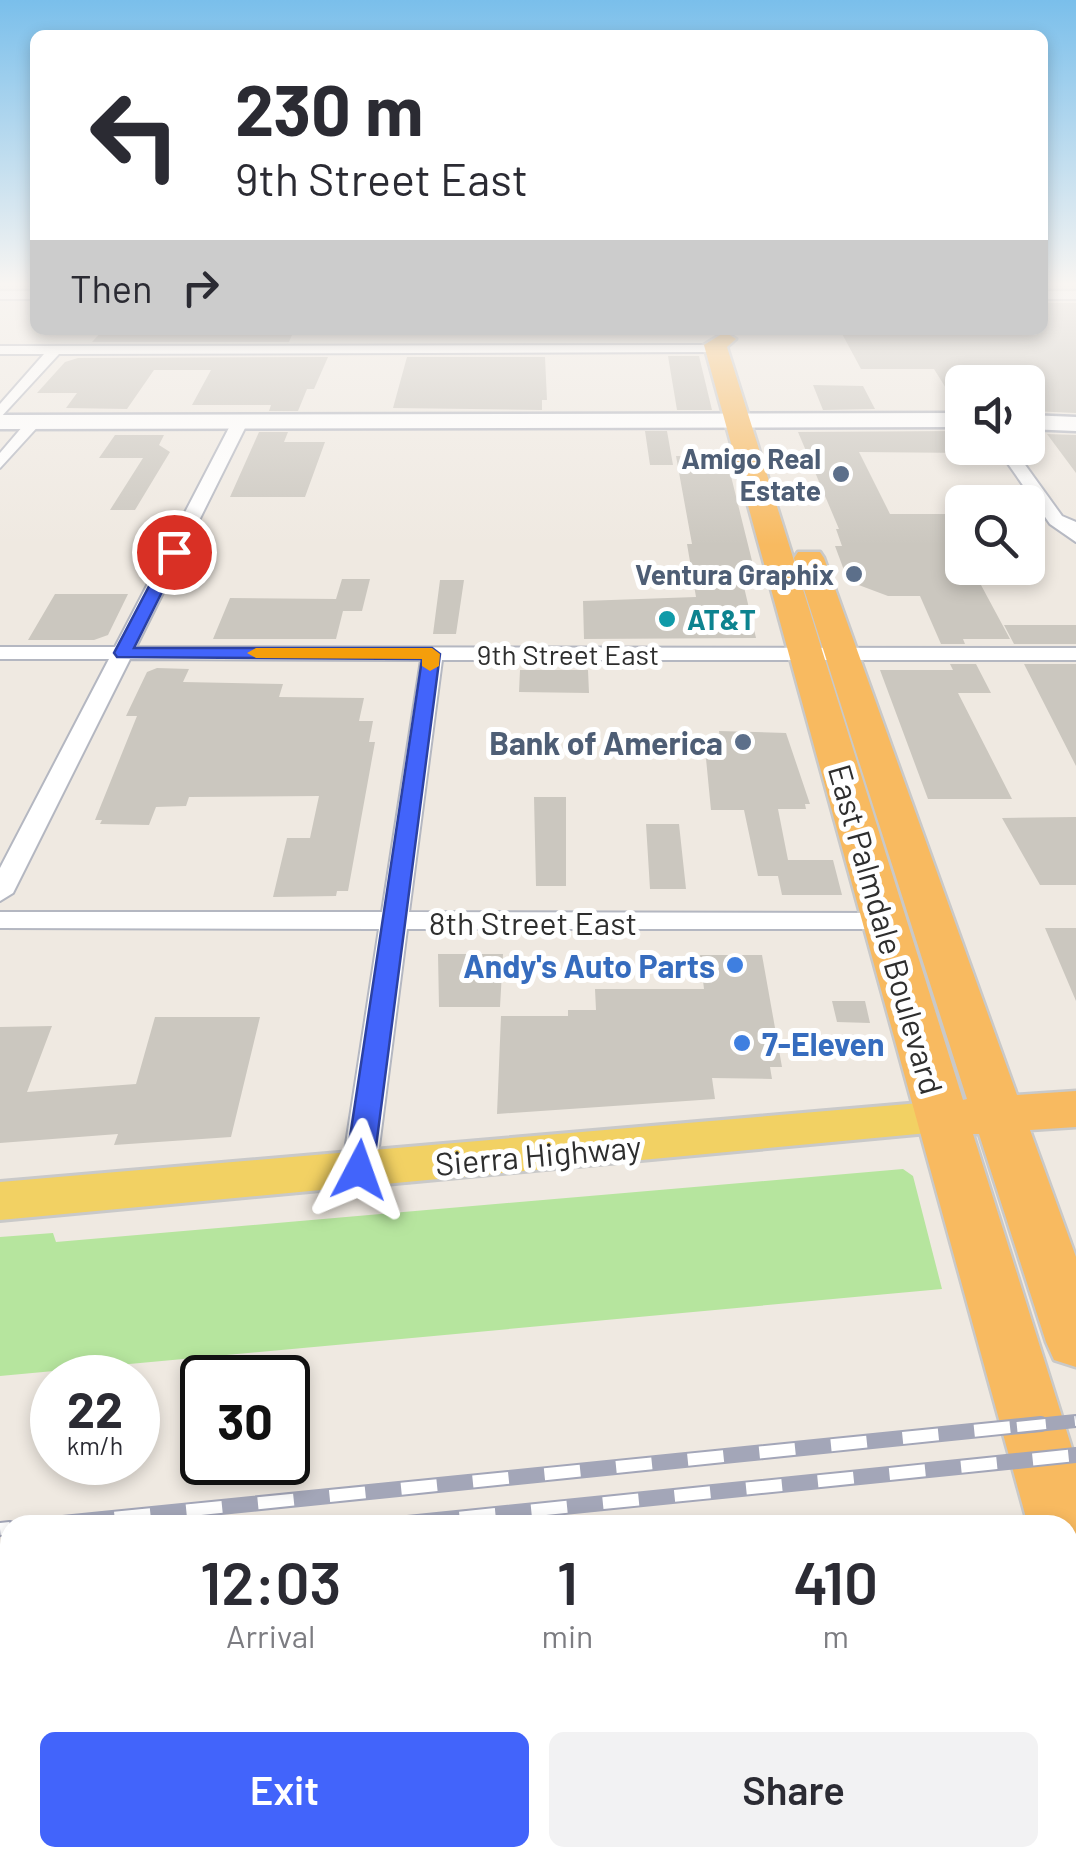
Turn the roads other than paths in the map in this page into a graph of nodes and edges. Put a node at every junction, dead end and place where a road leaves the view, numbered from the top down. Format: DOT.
graph roads {
  1 [pos="37,371"];
  2 [pos="733,371"];
  3 [pos="0,413"];
  4 [pos="945,421"];
  5 [pos="0,422"];
  6 [pos="34,422"];
  7 [pos="240,422"];
  8 [pos="752,422"];
  9 [pos="909,423"];
  10 [pos="1075,424"];
  11 [pos="945,427"];
  12 [pos="1045,429"];
  13 [pos="0,463"];
  14 [pos="1017,465"];
  15 [pos="1044,465"];
  16 [pos="1074,525"];
  17 [pos="0,653"];
  18 [pos="123,653"];
  19 [pos="432,654"];
  20 [pos="822,654"];
  21 [pos="1076,654"];
  22 [pos="0,893"];
  23 [pos="0,920"];
  24 [pos="886,921"];
  25 [pos="393,922"];
  26 [pos="1076,1109"];
  27 [pos="970,1116"];
  28 [pos="359,1170"];
  29 [pos="0,1201"];
  30 [pos="1076,1342"];
  31 [pos="1060,1515"];
  1 -- 3 [label="street"];
  2 -- 8 [label="highway, East Palmdale Boulevard"];
  4 -- 9 [label="main road"];
  5 -- 6 [label="main road"];
  6 -- 7 [label="main road"];
  6 -- 13 [label="street"];
  7 -- 8 [label="main road"];
  7 -- 18 [label="street"];
  8 -- 9 [label="main road"];
  8 -- 20 [label="highway, East Palmdale Boulevard"];
  9 -- 11 [label="main road"];
  10 -- 12 [label="main road"];
  14 -- 16 [label="street"];
  15 -- 16 [label="street"];
  17 -- 18 [label="street, 9th Street East"];
  18 -- 19 [label="street, 9th Street East"];
  18 -- 22 [label="street"];
  19 -- 20 [label="street, 9th Street East"];
  19 -- 25 [label="street"];
  20 -- 21 [label="street, 9th Street East"];
  20 -- 24 [label="highway, East Palmdale Boulevard"];
  20 -- 27 [label="highway, East Palmdale Boulevard"];
  23 -- 25 [label="street, 8th Street East"];
  24 -- 25 [label="street, 8th Street East"];
  24 -- 27 [label="highway, East Palmdale Boulevard"];
  25 -- 28 [label="street"];
  26 -- 27 [label="highway, Sierra Highway"];
  27 -- 28 [label="main road, Sierra Highway"];
  27 -- 30 [label="highway, East Palmdale Boulevard"];
  27 -- 31 [label="highway, East Palmdale Boulevard"];
  28 -- 29 [label="main road, Sierra Highway"];
}
